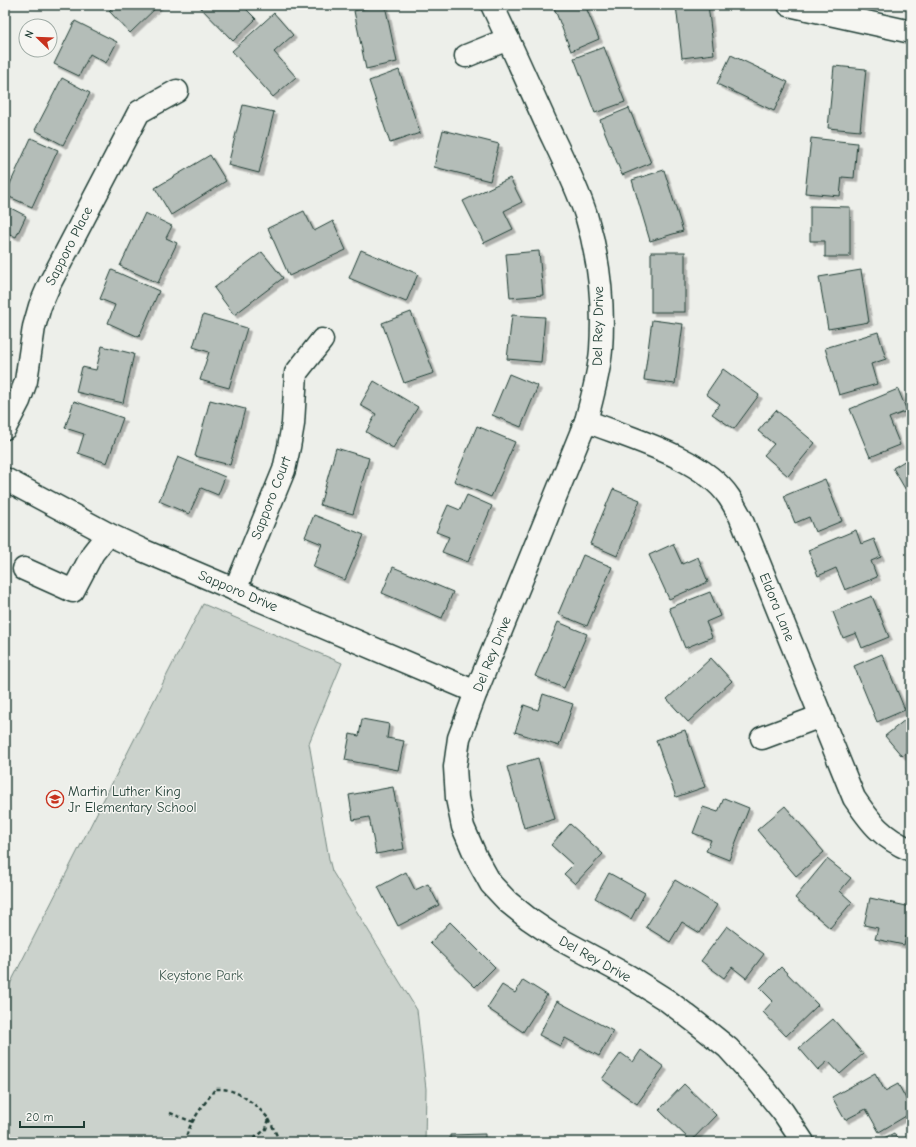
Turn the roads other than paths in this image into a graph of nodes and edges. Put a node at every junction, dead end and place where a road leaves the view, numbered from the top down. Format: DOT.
graph roads {
  1 [pos="492,5"];
  2 [pos="790,5"];
  3 [pos="911,32"];
  4 [pos="508,39"];
  5 [pos="466,56"];
  6 [pos="177,90"];
  7 [pos="322,340"];
  8 [pos="586,421"];
  9 [pos="5,428"];
  10 [pos="5,478"];
  11 [pos="108,534"];
  12 [pos="24,569"];
  13 [pos="235,590"];
  14 [pos="476,692"];
  15 [pos="822,716"];
  16 [pos="762,738"];
  17 [pos="911,850"];
  18 [pos="803,1142"];
  1 -- 4 [label="street, Del Rey Drive"];
  2 -- 3 [label="street"];
  4 -- 5 [label="street"];
  4 -- 8 [label="street, Del Rey Drive"];
  6 -- 9 [label="street, Sapporo Place"];
  7 -- 13 [label="street, Sapporo Court"];
  8 -- 14 [label="street, Del Rey Drive"];
  8 -- 15 [label="street, Eldora Lane"];
  10 -- 11 [label="street, Sapporo Drive"];
  11 -- 12 [label="street"];
  11 -- 13 [label="street, Sapporo Drive"];
  13 -- 14 [label="street, Sapporo Drive"];
  14 -- 18 [label="street, Del Rey Drive"];
  15 -- 16 [label="street"];
  15 -- 17 [label="street, Eldora Lane"];
}
